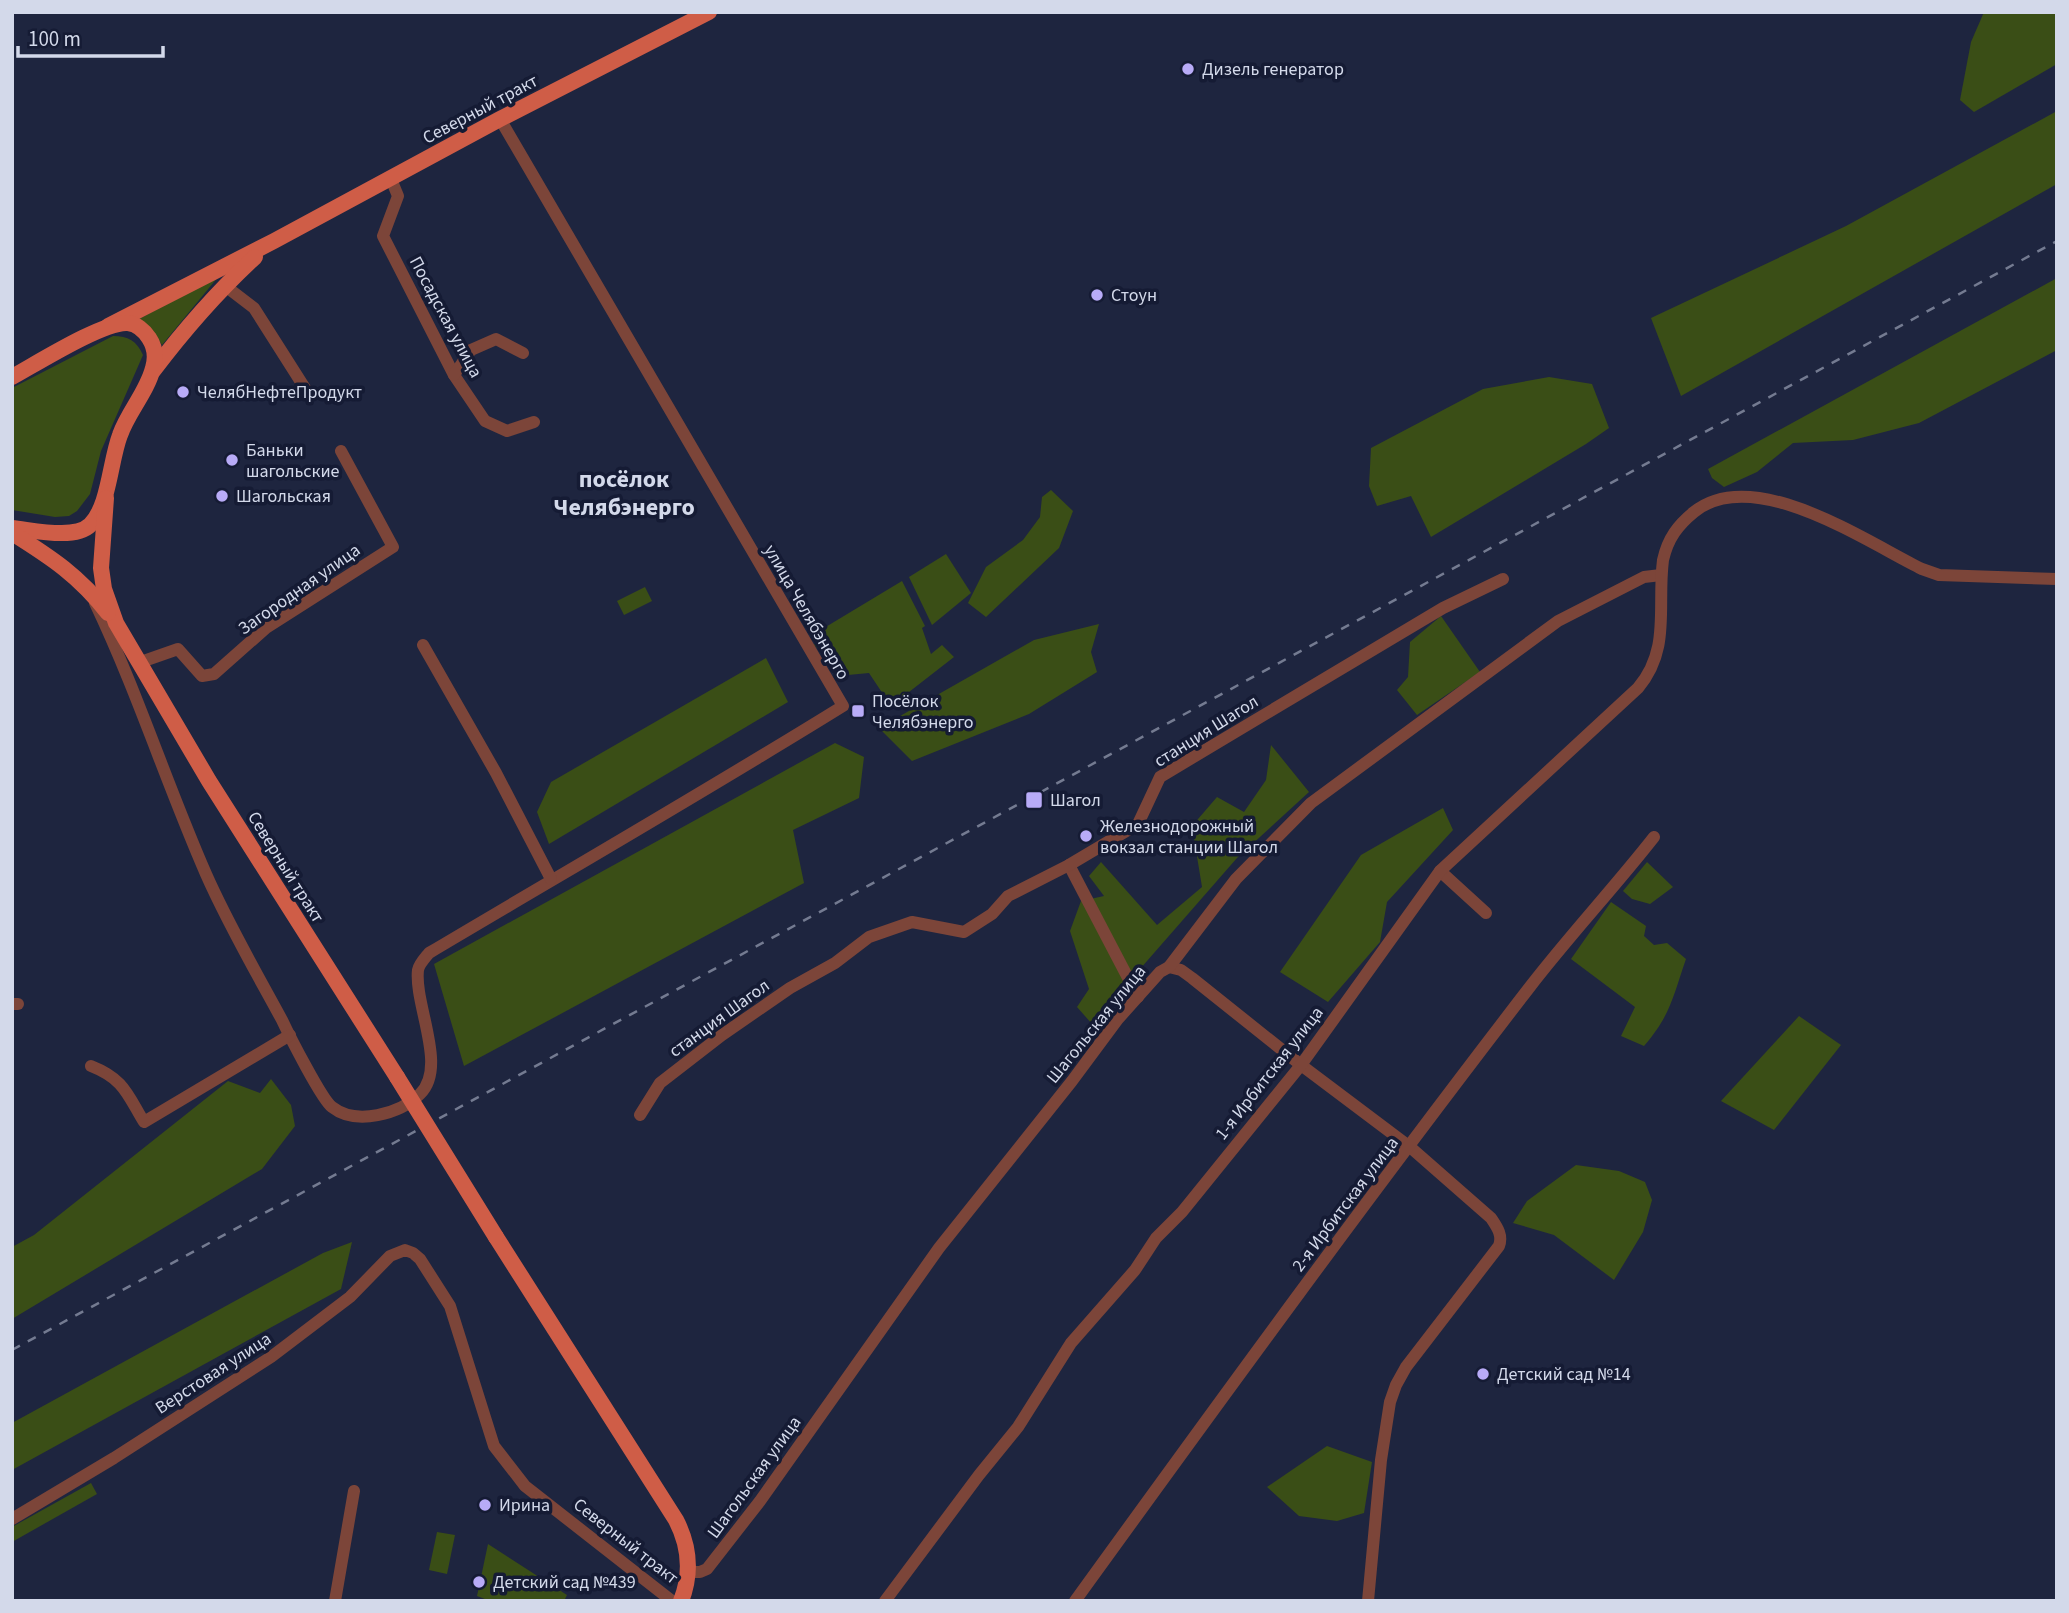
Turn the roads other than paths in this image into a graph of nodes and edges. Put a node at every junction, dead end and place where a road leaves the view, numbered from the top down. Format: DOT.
graph roads {
  1 [pos="709,12"];
  2 [pos="500,119"];
  3 [pos="391,179"];
  4 [pos="271,242"];
  5 [pos="224,285"];
  6 [pos="108,326"];
  7 [pos="523,353"];
  8 [pos="151,373"];
  9 [pos="454,375"];
  10 [pos="12,377"];
  11 [pos="308,393"];
  12 [pos="534,422"];
  13 [pos="341,452"];
  14 [pos="106,498"];
  15 [pos="12,531"];
  16 [pos="1661,575"];
  17 [pos="1503,579"];
  18 [pos="2057,579"];
  19 [pos="88,587"];
  20 [pos="116,623"];
  21 [pos="423,645"];
  22 [pos="138,663"];
  23 [pos="1654,837"];
  24 [pos="1069,865"];
  25 [pos="1440,872"];
  26 [pos="551,879"];
  27 [pos="1486,914"];
  28 [pos="1169,967"];
  29 [pos="1138,997"];
  30 [pos="290,1035"];
  31 [pos="1301,1065"];
  32 [pos="91,1066"];
  33 [pos="640,1115"];
  34 [pos="1410,1147"];
  35 [pos="420,1259"];
  36 [pos="354,1490"];
  37 [pos="12,1519"];
  38 [pos="688,1572"];
  39 [pos="335,1601"];
  40 [pos="672,1601"];
  41 [pos="681,1601"];
  42 [pos="885,1601"];
  43 [pos="1075,1601"];
  44 [pos="1368,1601"];
  1 -- 2 [label="main road, Северный тракт"];
  2 -- 3 [label="main road, Северный тракт"];
  2 -- 26 [label="street, улица Челябэнерго"];
  3 -- 4 [label="main road, Северный тракт"];
  3 -- 9 [label="street, Посадская улица"];
  4 -- 5 [label="main road, Северный тракт"];
  4 -- 6 [label="main road, Северный тракт"];
  5 -- 8 [label="main road, Северный тракт"];
  5 -- 11 [label="street"];
  6 -- 8 [label="main road"];
  6 -- 10 [label="main road, Северный тракт"];
  7 -- 9 [label="street"];
  8 -- 14 [label="main road, Северный тракт"];
  9 -- 12 [label="street, Посадская улица"];
  13 -- 22 [label="street, Загородная улица"];
  14 -- 15 [label="main road"];
  14 -- 20 [label="main road, Северный тракт"];
  15 -- 19 [label="main road"];
  16 -- 18 [label="street, 1-я Ирбитская улица"];
  16 -- 25 [label="street, 1-я Ирбитская улица"];
  16 -- 28 [label="street, Шагольская улица"];
  17 -- 24 [label="street, станция Шагол"];
  19 -- 20 [label="main road"];
  19 -- 30 [label="street"];
  20 -- 22 [label="main road, Северный тракт"];
  21 -- 26 [label="street"];
  22 -- 38 [label="main road, Северный тракт, bridge"];
  23 -- 34 [label="street, 2-я Ирбитская улица"];
  24 -- 29 [label="street"];
  24 -- 33 [label="street, станция Шагол"];
  25 -- 27 [label="street"];
  25 -- 31 [label="street, 1-я Ирбитская улица"];
  26 -- 30 [label="street, улица Челябэнерго"];
  28 -- 29 [label="street, Шагольская улица"];
  28 -- 31 [label="street"];
  29 -- 38 [label="street, Шагольская улица"];
  30 -- 32 [label="street"];
  31 -- 34 [label="street"];
  31 -- 42 [label="street, 1-я Ирбитская улица"];
  34 -- 43 [label="street, 2-я Ирбитская улица"];
  34 -- 44 [label="street"];
  35 -- 37 [label="street, Верстовая улица"];
  35 -- 40 [label="street, Северный тракт"];
  36 -- 39 [label="street"];
  38 -- 41 [label="main road, Северный тракт"];
}
